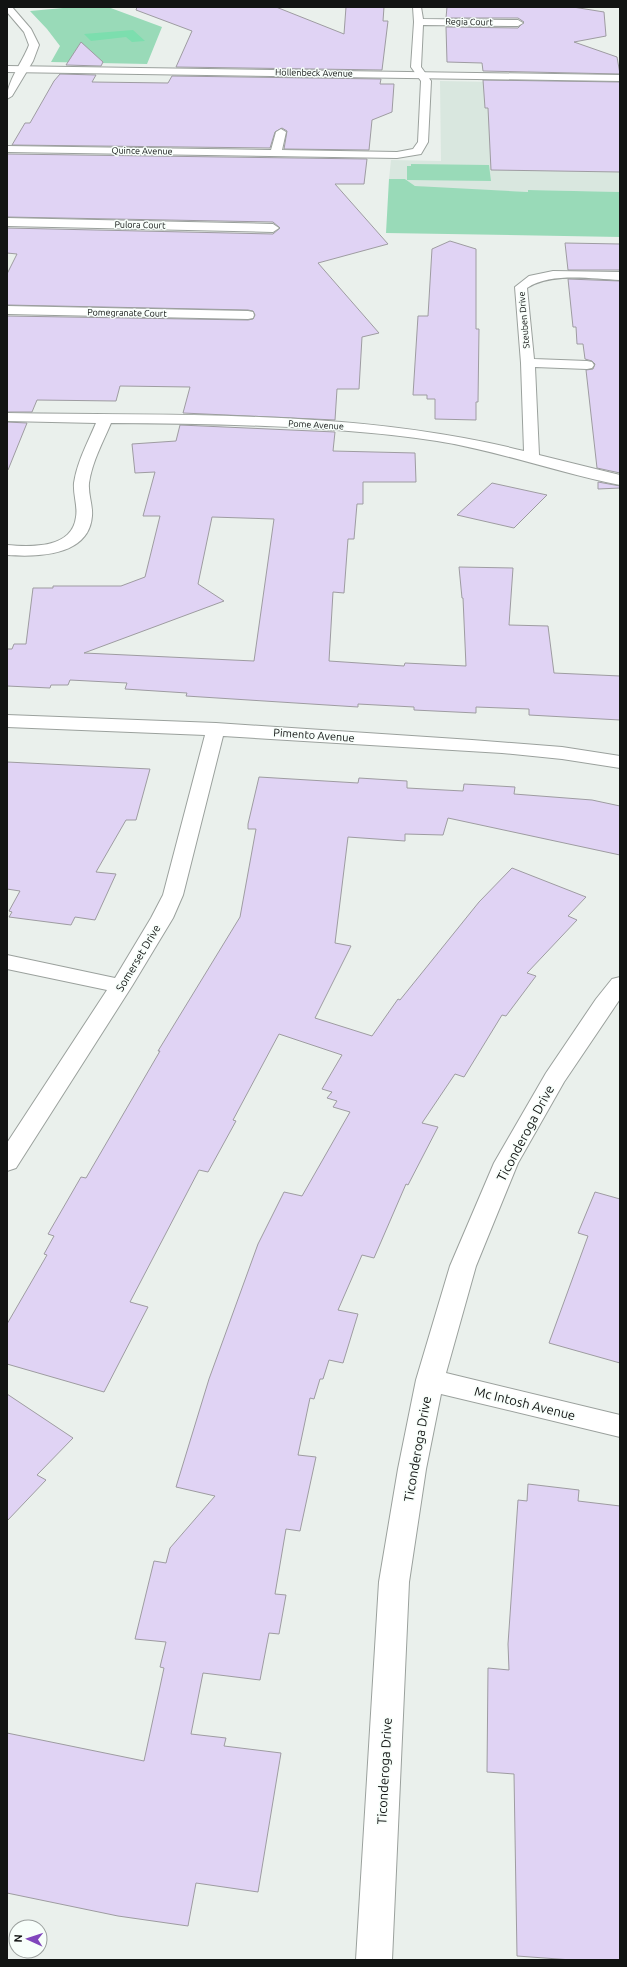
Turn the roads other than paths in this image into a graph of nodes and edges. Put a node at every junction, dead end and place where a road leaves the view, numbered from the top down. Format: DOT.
graph roads {
  1 [pos="7,7"];
  2 [pos="417,7"];
  3 [pos="419,22"];
  4 [pos="518,23"];
  5 [pos="7,69"];
  6 [pos="23,69"];
  7 [pos="421,75"];
  8 [pos="620,78"];
  9 [pos="7,96"];
  10 [pos="281,132"];
  11 [pos="7,149"];
  12 [pos="276,153"];
  13 [pos="7,222"];
  14 [pos="273,228"];
  15 [pos="620,276"];
  16 [pos="7,310"];
  17 [pos="248,315"];
  18 [pos="528,363"];
  19 [pos="587,366"];
  20 [pos="7,417"];
  21 [pos="105,419"];
  22 [pos="532,458"];
  23 [pos="620,480"];
  24 [pos="7,550"];
  25 [pos="7,721"];
  26 [pos="216,729"];
  27 [pos="620,762"];
  28 [pos="7,962"];
  29 [pos="121,986"];
  30 [pos="615,999"];
  31 [pos="7,1162"];
  32 [pos="430,1380"];
  33 [pos="620,1426"];
  34 [pos="374,1960"];
  1 -- 6 [label="street"];
  2 -- 3 [label="street"];
  3 -- 4 [label="street, Regia Court"];
  3 -- 7 [label="street"];
  5 -- 6 [label="street, Hollenbeck Avenue"];
  6 -- 7 [label="street, Hollenbeck Avenue"];
  6 -- 9 [label="street"];
  7 -- 8 [label="street, Hollenbeck Avenue"];
  7 -- 12 [label="street, Quince Avenue"];
  10 -- 12 [label="street"];
  11 -- 12 [label="street, Quince Avenue"];
  13 -- 14 [label="street, Pulora Court"];
  15 -- 18 [label="street, Steuben Drive"];
  16 -- 17 [label="street, Pomegranate Court"];
  18 -- 19 [label="street, Steuben Drive"];
  18 -- 22 [label="street, Steuben Drive"];
  20 -- 21 [label="street, Pome Avenue"];
  21 -- 22 [label="street, Pome Avenue"];
  21 -- 24 [label="street"];
  22 -- 23 [label="street, Pome Avenue"];
  25 -- 26 [label="street, Pimento Avenue"];
  26 -- 27 [label="street, Pimento Avenue"];
  26 -- 29 [label="street, Somerset Drive"];
  28 -- 29 [label="street"];
  29 -- 31 [label="street, Somerset Drive"];
  30 -- 32 [label="street, Ticonderoga Drive"];
  32 -- 33 [label="street, Mc Intosh Avenue"];
  32 -- 34 [label="street, Ticonderoga Drive"];
}
